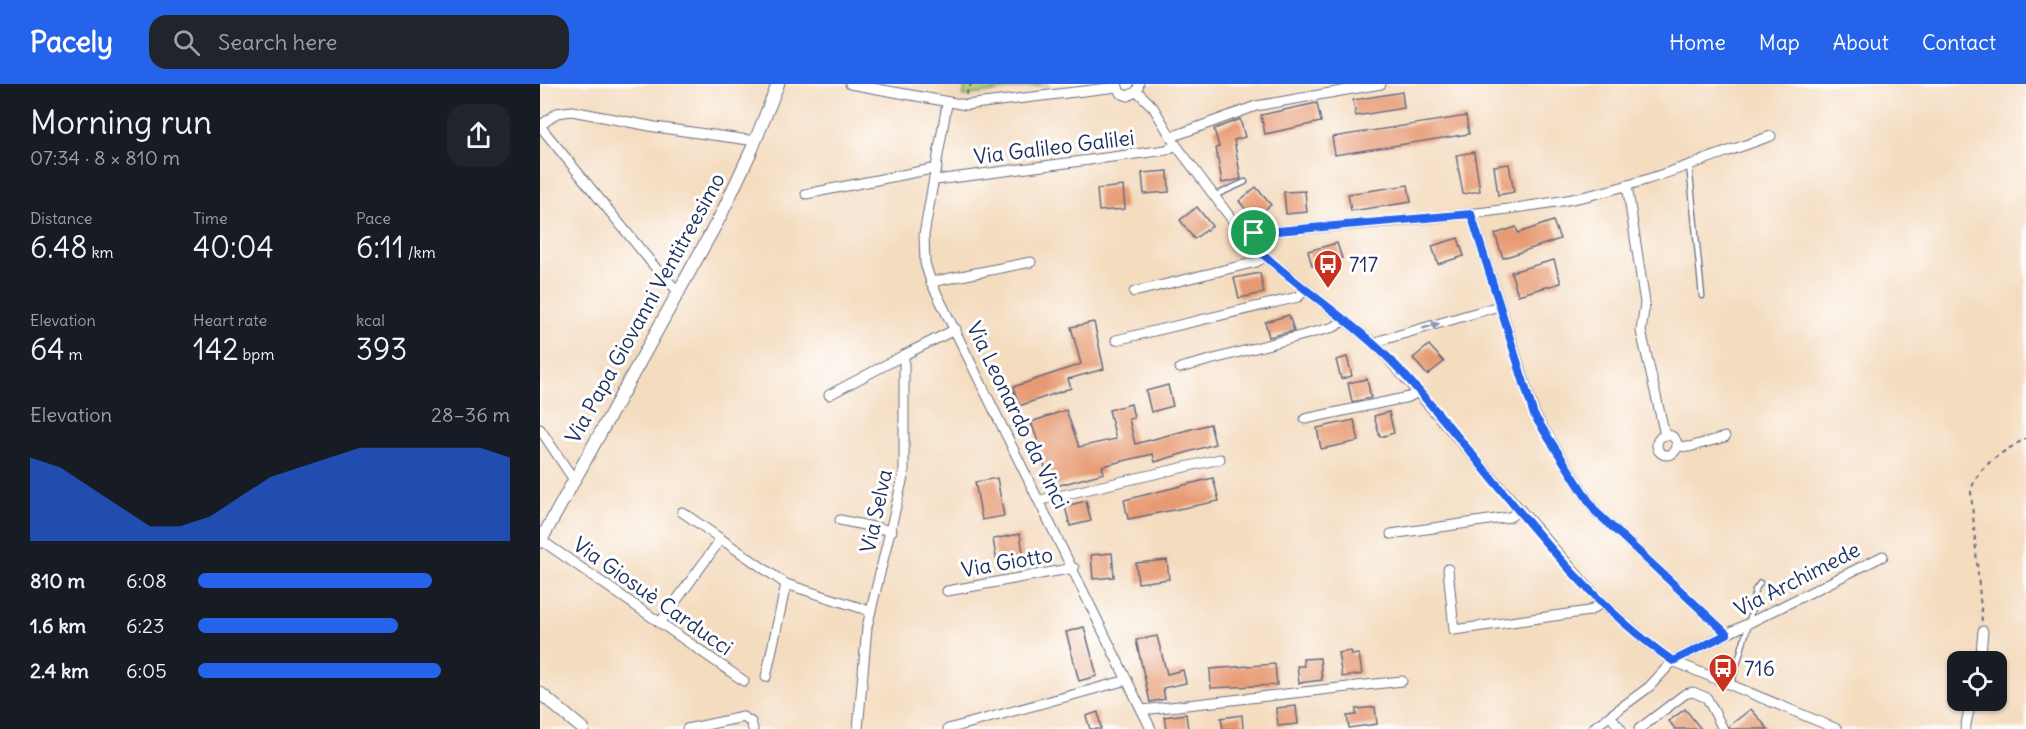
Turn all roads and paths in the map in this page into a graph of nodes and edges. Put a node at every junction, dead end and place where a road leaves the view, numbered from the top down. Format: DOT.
graph roads {
  1 [pos="850,84"];
  2 [pos="1381,84"];
  3 [pos="776,85"];
  4 [pos="1117,86"];
  5 [pos="1358,86"];
  6 [pos="1138,88"];
  7 [pos="947,104"];
  8 [pos="540,126"];
  9 [pos="1771,136"];
  10 [pos="756,141"];
  11 [pos="1174,141"];
  12 [pos="1689,164"];
  13 [pos="938,168"];
  14 [pos="936,180"];
  15 [pos="1245,182"];
  16 [pos="1627,185"];
  17 [pos="806,194"];
  18 [pos="1214,196"];
  19 [pos="1471,214"];
  20 [pos="1245,237"];
  21 [pos="1265,257"];
  22 [pos="1031,262"];
  23 [pos="931,282"];
  24 [pos="1306,289"];
  25 [pos="1134,292"];
  26 [pos="680,293"];
  27 [pos="1702,296"];
  28 [pos="1499,306"];
  29 [pos="1345,320"];
  30 [pos="956,329"];
  31 [pos="1116,340"];
  32 [pos="1376,345"];
  33 [pos="904,355"];
  34 [pos="1180,368"];
  35 [pos="1419,391"];
  36 [pos="829,395"];
  37 [pos="1305,419"];
  38 [pos="540,429"];
  39 [pos="1665,435"];
  40 [pos="1725,437"];
  41 [pos="2026,438"];
  42 [pos="1678,446"];
  43 [pos="1220,459"];
  44 [pos="574,480"];
  45 [pos="1041,500"];
  46 [pos="1519,510"];
  47 [pos="682,512"];
  48 [pos="840,520"];
  49 [pos="892,531"];
  50 [pos="1391,534"];
  51 [pos="721,539"];
  52 [pos="541,541"];
  53 [pos="1883,556"];
  54 [pos="1074,568"];
  55 [pos="1448,568"];
  56 [pos="1760,583"];
  57 [pos="786,584"];
  58 [pos="946,591"];
  59 [pos="1602,603"];
  60 [pos="870,611"];
  61 [pos="660,623"];
  62 [pos="1749,623"];
  63 [pos="1983,631"];
  64 [pos="1727,634"];
  65 [pos="1981,651"];
  66 [pos="1673,661"];
  67 [pos="766,677"];
  68 [pos="1127,680"];
  69 [pos="744,681"];
  70 [pos="1402,681"];
  71 [pos="1731,685"];
  72 [pos="540,693"];
  73 [pos="1142,710"];
  74 [pos="1969,711"];
  75 [pos="1610,716"];
  76 [pos="977,725"];
  77 [pos="1833,728"];
  78 [pos="583,729"];
  79 [pos="687,729"];
  80 [pos="753,729"];
  81 [pos="858,729"];
  82 [pos="948,729"];
  83 [pos="1151,729"];
  84 [pos="1593,729"];
  85 [pos="1621,729"];
  86 [pos="1639,729"];
  87 [pos="1723,729"];
  88 [pos="1965,729"];
  1 -- 7 [label="street"];
  2 -- 5 [label="street, Via Galileo Galilei"];
  3 -- 10 [label="street, Via Papa Giovanni Ventitreesimo"];
  4 -- 6 [label="street"];
  4 -- 7 [label="street"];
  5 -- 11 [label="street, Via Galileo Galilei"];
  6 -- 11 [label="street"];
  7 -- 13 [label="street, Via Leonardo da Vinci"];
  8 -- 10 [label="street"];
  8 -- 26 [label="street"];
  9 -- 12 [label="street"];
  10 -- 26 [label="street, Via Papa Giovanni Ventitreesimo"];
  11 -- 14 [label="street, Via Galileo Galilei"];
  11 -- 18 [label="street"];
  12 -- 16 [label="street"];
  12 -- 27 [label="lane"];
  13 -- 14 [label="street, Via Leonardo da Vinci"];
  13 -- 17 [label="street"];
  14 -- 23 [label="street, Via Leonardo da Vinci"];
  15 -- 18 [label="lane"];
  16 -- 19 [label="street"];
  16 -- 39 [label="street"];
  18 -- 20 [label="street"];
  19 -- 20 [label="street"];
  19 -- 28 [label="street, Via Archimede"];
  20 -- 21 [label="street"];
  21 -- 24 [label="street"];
  21 -- 25 [label="street"];
  22 -- 23 [label="street"];
  23 -- 30 [label="street, Via Leonardo da Vinci"];
  24 -- 29 [label="street"];
  24 -- 31 [label="street"];
  26 -- 44 [label="street, Via Papa Giovanni Ventitreesimo"];
  32 -- 28 [label="street, one-way"];
  28 -- 64 [label="street, Via Archimede"];
  29 -- 32 [label="street"];
  29 -- 34 [label="street"];
  30 -- 33 [label="street"];
  30 -- 45 [label="street, Via Leonardo da Vinci"];
  32 -- 35 [label="street"];
  33 -- 36 [label="street"];
  33 -- 49 [label="street, Via Selva"];
  35 -- 37 [label="street"];
  35 -- 46 [label="street"];
  38 -- 44 [label="street"];
  39 -- 42 [label="street"];
  39 -- 42 [label="street"];
  40 -- 42 [label="street"];
  41 -- 63 [label="path"];
  43 -- 45 [label="street"];
  44 -- 52 [label="street, Via Papa Giovanni Ventitreesimo"];
  45 -- 54 [label="street, Via Leonardo da Vinci"];
  46 -- 50 [label="street"];
  46 -- 59 [label="street"];
  47 -- 51 [label="street"];
  48 -- 49 [label="street"];
  49 -- 60 [label="street, Via Selva"];
  51 -- 57 [label="street"];
  51 -- 61 [label="street"];
  52 -- 61 [label="street, Via Giosuè Carducci"];
  53 -- 62 [label="street, Via Archimede"];
  54 -- 58 [label="street, Via Giotto"];
  54 -- 68 [label="street, Via Leonardo da Vinci"];
  55 -- 59 [label="street"];
  56 -- 62 [label="lane"];
  57 -- 60 [label="street"];
  57 -- 67 [label="street"];
  59 -- 66 [label="street"];
  60 -- 81 [label="street, Via Selva"];
  61 -- 69 [label="street, Via Giosuè Carducci"];
  62 -- 64 [label="street, Via Archimede"];
  62 -- 71 [label="lane"];
  63 -- 65 [label="street"];
  64 -- 66 [label="street, Via Archimede"];
  66 -- 71 [label="street"];
  66 -- 75 [label="street"];
  68 -- 73 [label="street, Via Leonardo da Vinci"];
  68 -- 76 [label="street"];
  70 -- 73 [label="street"];
  71 -- 77 [label="street"];
  72 -- 78 [label="street"];
  73 -- 83 [label="street, Via Leonardo da Vinci"];
  74 -- 88 [label="street"];
  75 -- 84 [label="street"];
  75 -- 85 [label="street"];
  76 -- 82 [label="street"];
  79 -- 80 [label="street"];
  86 -- 87 [label="street"];
}
